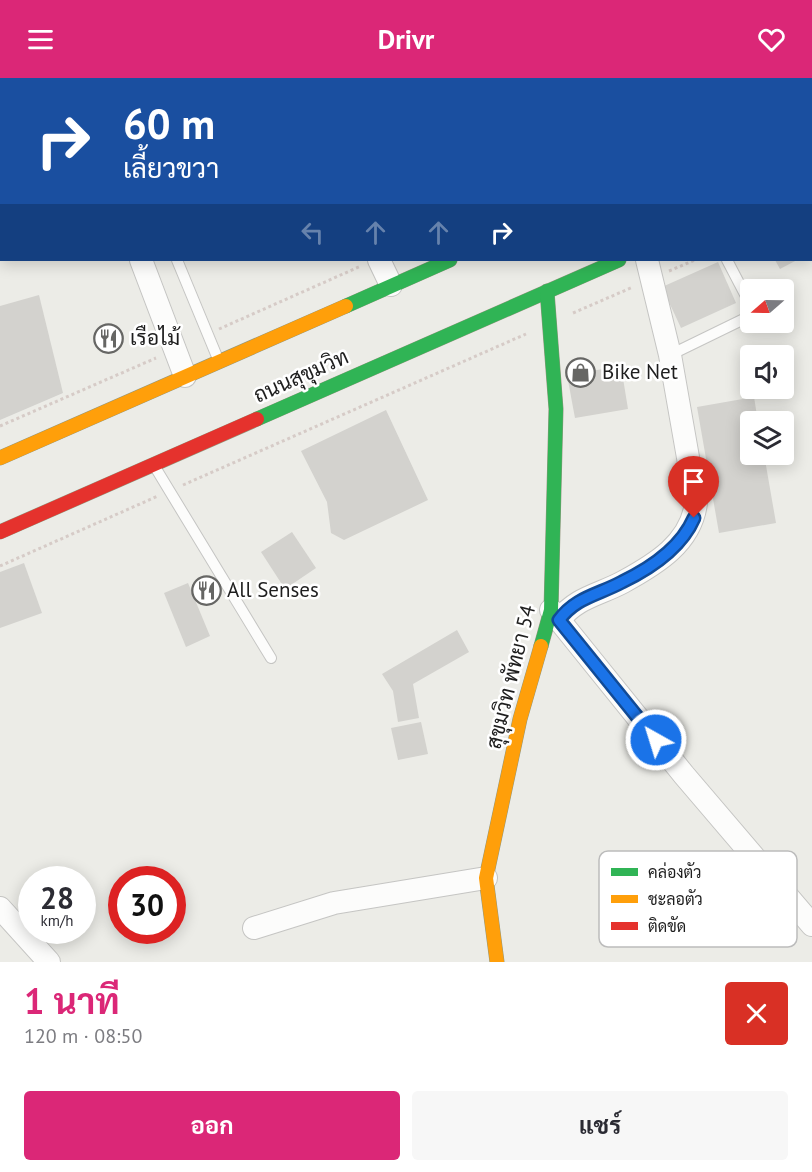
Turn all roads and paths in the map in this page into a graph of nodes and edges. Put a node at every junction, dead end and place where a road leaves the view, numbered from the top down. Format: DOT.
graph roads {
  1 [pos="141,261"];
  2 [pos="177,261"];
  3 [pos="379,261"];
  4 [pos="448,261"];
  5 [pos="617,261"];
  6 [pos="690,261"];
  7 [pos="728,261"];
  8 [pos="649,269"];
  9 [pos="391,285"];
  10 [pos="740,285"];
  11 [pos="547,291"];
  12 [pos="740,321"];
  13 [pos="549,324"];
  14 [pos="670,355"];
  15 [pos="219,362"];
  16 [pos="185,376"];
  17 [pos="0,458"];
  18 [pos="153,464"];
  19 [pos="170,491"];
  20 [pos="0,532"];
  21 [pos="0,566"];
  22 [pos="555,615"];
  23 [pos="271,658"];
  24 [pos="749,851"];
  25 [pos="486,878"];
  26 [pos="797,907"];
  27 [pos="0,909"];
  28 [pos="812,925"];
  29 [pos="254,928"];
  30 [pos="49,962"];
  31 [pos="497,962"];
  1 -- 16 [label="street"];
  2 -- 15 [label="lane"];
  3 -- 9 [label="street"];
  4 -- 9 [label="main road"];
  5 -- 11 [label="main road, ถนนสุขุมวิท"];
  6 -- 8 [label="path"];
  7 -- 10 [label="lane"];
  8 -- 13 [label="path"];
  8 -- 14 [label="street"];
  9 -- 15 [label="main road"];
  11 -- 13 [label="main road, สุขุมวิท พัทยา 54"];
  11 -- 18 [label="main road, ถนนสุขุมวิท"];
  12 -- 14 [label="lane"];
  13 -- 19 [label="path"];
  13 -- 22 [label="main road, สุขุมวิท พัทยา 54"];
  14 -- 22 [label="street"];
  15 -- 16 [label="main road"];
  16 -- 17 [label="main road"];
  18 -- 19 [label="lane"];
  18 -- 20 [label="main road, ถนนสุขุมวิท"];
  19 -- 21 [label="path"];
  19 -- 23 [label="lane"];
  22 -- 24 [label="street"];
  22 -- 25 [label="main road, สุขุมวิท พัทยา 54"];
  25 -- 29 [label="street"];
  25 -- 31 [label="main road, สุขุมวิท พัทยา 54"];
  26 -- 28 [label="street"];
  27 -- 30 [label="street"];
}
